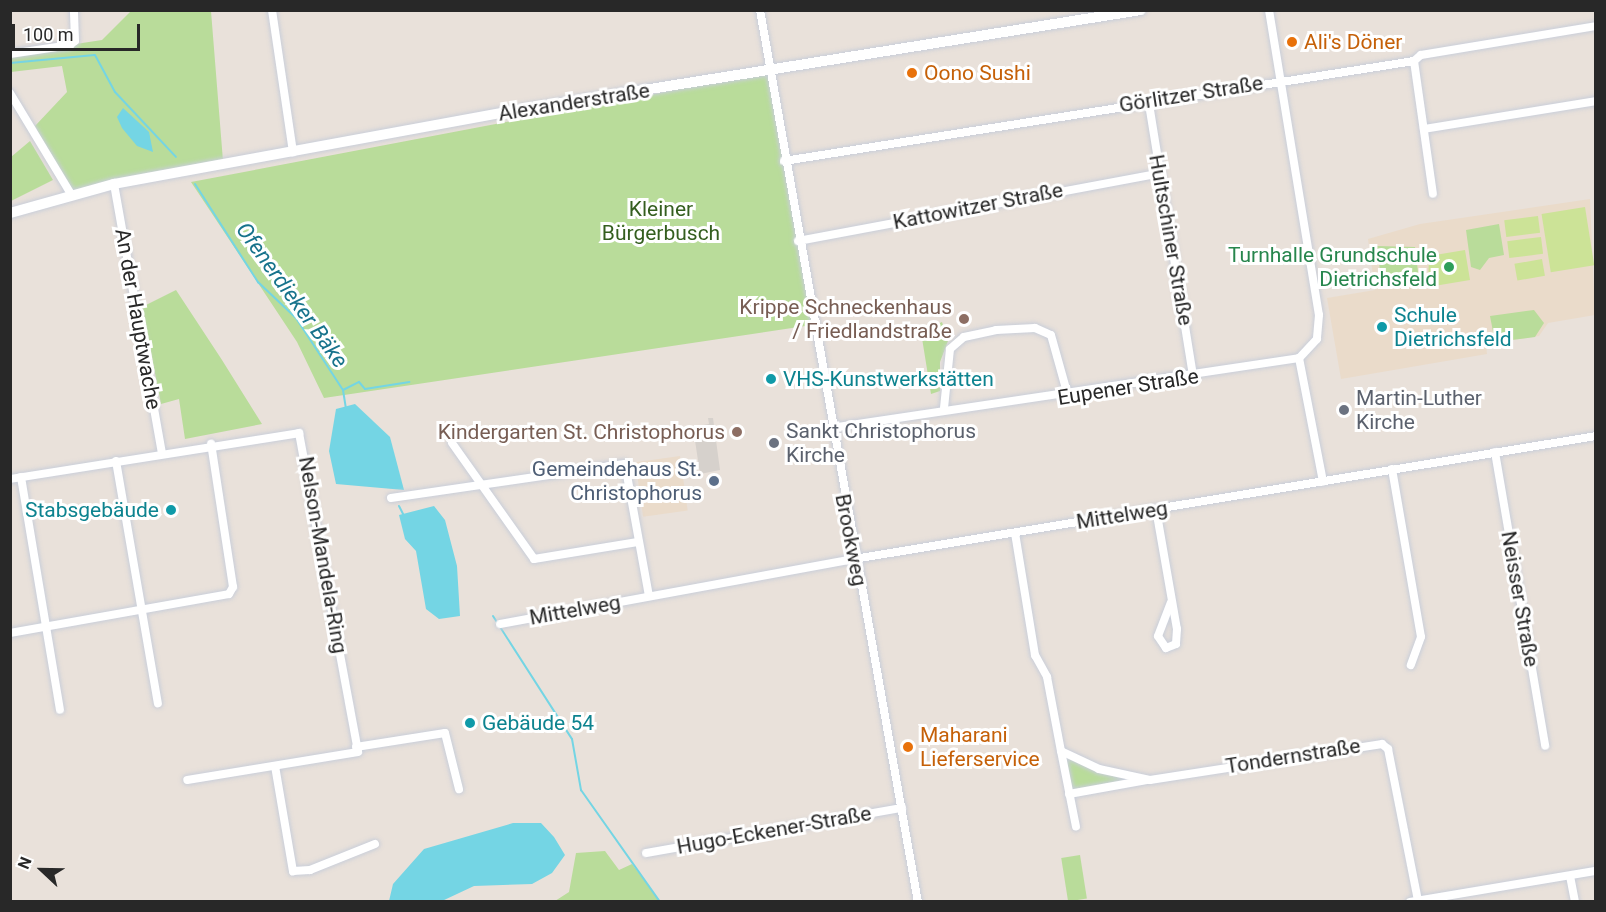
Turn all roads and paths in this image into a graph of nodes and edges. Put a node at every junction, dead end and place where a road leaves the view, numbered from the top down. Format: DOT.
graph roads {
  1 [pos="74,10"];
  2 [pos="272,10"];
  3 [pos="760,10"];
  4 [pos="1141,10"];
  5 [pos="1269,10"];
  6 [pos="1596,26"];
  7 [pos="10,54"];
  8 [pos="1414,61"];
  9 [pos="769,72"];
  10 [pos="1278,79"];
  11 [pos="10,93"];
  12 [pos="1596,101"];
  13 [pos="1149,104"];
  14 [pos="1424,129"];
  15 [pos="293,152"];
  16 [pos="784,161"];
  17 [pos="1160,173"];
  18 [pos="114,184"];
  19 [pos="71,194"];
  20 [pos="1433,194"];
  21 [pos="10,213"];
  22 [pos="798,241"];
  23 [pos="1299,358"];
  24 [pos="1193,376"];
  25 [pos="1068,396"];
  26 [pos="944,408"];
  27 [pos="831,428"];
  28 [pos="1596,436"];
  29 [pos="452,443"];
  30 [pos="211,444"];
  31 [pos="1495,452"];
  32 [pos="162,453"];
  33 [pos="116,461"];
  34 [pos="1392,469"];
  35 [pos="21,477"];
  36 [pos="10,479"];
  37 [pos="1323,482"];
  38 [pos="481,485"];
  39 [pos="392,498"];
  40 [pos="1156,509"];
  41 [pos="1016,532"];
  42 [pos="638,542"];
  43 [pos="854,559"];
  44 [pos="650,596"];
  45 [pos="1171,602"];
  46 [pos="142,610"];
  47 [pos="500,624"];
  48 [pos="45,627"];
  49 [pos="10,633"];
  50 [pos="1411,665"];
  51 [pos="158,703"];
  52 [pos="60,710"];
  53 [pos="1545,746"];
  54 [pos="357,750"];
  55 [pos="1061,751"];
  56 [pos="275,766"];
  57 [pos="187,780"];
  58 [pos="1150,780"];
  59 [pos="459,789"];
  60 [pos="1069,794"];
  61 [pos="902,808"];
  62 [pos="1076,826"];
  63 [pos="375,844"];
  64 [pos="646,853"];
  65 [pos="1596,871"];
  66 [pos="1570,876"];
  67 [pos="1414,901"];
  68 [pos="918,902"];
  69 [pos="1575,902"];
  1 -- 7 [label="street"];
  2 -- 15 [label="street"];
  3 -- 9 [label="street, Brookweg"];
  4 -- 9 [label="main road, Alexanderstraße"];
  5 -- 10 [label="street"];
  6 -- 8 [label="street, Görlitzer Straße"];
  8 -- 10 [label="street, Görlitzer Straße"];
  8 -- 14 [label="street"];
  9 -- 15 [label="main road, Alexanderstraße"];
  9 -- 16 [label="street, Brookweg"];
  10 -- 13 [label="street, Görlitzer Straße"];
  10 -- 23 [label="street"];
  11 -- 19 [label="street"];
  12 -- 14 [label="street"];
  13 -- 16 [label="street, Görlitzer Straße"];
  13 -- 17 [label="street, Hultschiner Straße"];
  14 -- 20 [label="street"];
  15 -- 18 [label="main road, Alexanderstraße"];
  16 -- 22 [label="street, Brookweg"];
  17 -- 22 [label="street, Kattowitzer Straße"];
  17 -- 24 [label="street, Hultschiner Straße"];
  18 -- 19 [label="main road, Alexanderstraße"];
  18 -- 32 [label="street, An der Hauptwache"];
  19 -- 21 [label="main road, Alexanderstraße"];
  22 -- 27 [label="street, Brookweg"];
  23 -- 24 [label="street, Eupener Straße"];
  23 -- 37 [label="street"];
  24 -- 25 [label="street, Eupener Straße"];
  25 -- 26 [label="street, Eupener Straße"];
  25 -- 26 [label="street"];
  26 -- 27 [label="street, Eupener Straße"];
  27 -- 43 [label="street, Brookweg"];
  28 -- 31 [label="street, Mittelweg"];
  29 -- 38 [label="street"];
  30 -- 32 [label="street, Nelson-Mandela-Ring"];
  30 -- 46 [label="street"];
  30 -- 54 [label="street, Nelson-Mandela-Ring"];
  31 -- 34 [label="street, Mittelweg"];
  31 -- 53 [label="street, Neisser Straße"];
  32 -- 33 [label="street, Nelson-Mandela-Ring"];
  33 -- 35 [label="street, Nelson-Mandela-Ring"];
  33 -- 46 [label="street"];
  34 -- 37 [label="street, Mittelweg"];
  34 -- 50 [label="street"];
  35 -- 36 [label="street, Nelson-Mandela-Ring"];
  35 -- 48 [label="street"];
  37 -- 40 [label="street, Mittelweg"];
  38 -- 39 [label="street"];
  38 -- 42 [label="street"];
  38 -- 42 [label="street, Mittelweg"];
  40 -- 41 [label="street, Mittelweg"];
  40 -- 45 [label="street"];
  41 -- 43 [label="street, Mittelweg"];
  41 -- 55 [label="street"];
  42 -- 44 [label="street, Mittelweg"];
  43 -- 44 [label="street, Mittelweg"];
  43 -- 61 [label="street, Brookweg"];
  44 -- 47 [label="street, Mittelweg"];
  45 -- 45 [label="street"];
  46 -- 48 [label="street"];
  46 -- 51 [label="street"];
  48 -- 49 [label="street"];
  48 -- 52 [label="street"];
  54 -- 56 [label="street"];
  54 -- 59 [label="street"];
  55 -- 58 [label="street, Tondernstraße"];
  55 -- 60 [label="street"];
  56 -- 57 [label="street"];
  56 -- 63 [label="street"];
  58 -- 60 [label="street, Tondernstraße"];
  58 -- 67 [label="street, Tondernstraße"];
  60 -- 62 [label="street"];
  61 -- 64 [label="street, Hugo-Eckener-Straße"];
  61 -- 68 [label="street, Brookweg"];
  65 -- 66 [label="street"];
  66 -- 67 [label="street"];
  66 -- 69 [label="street"];
}
